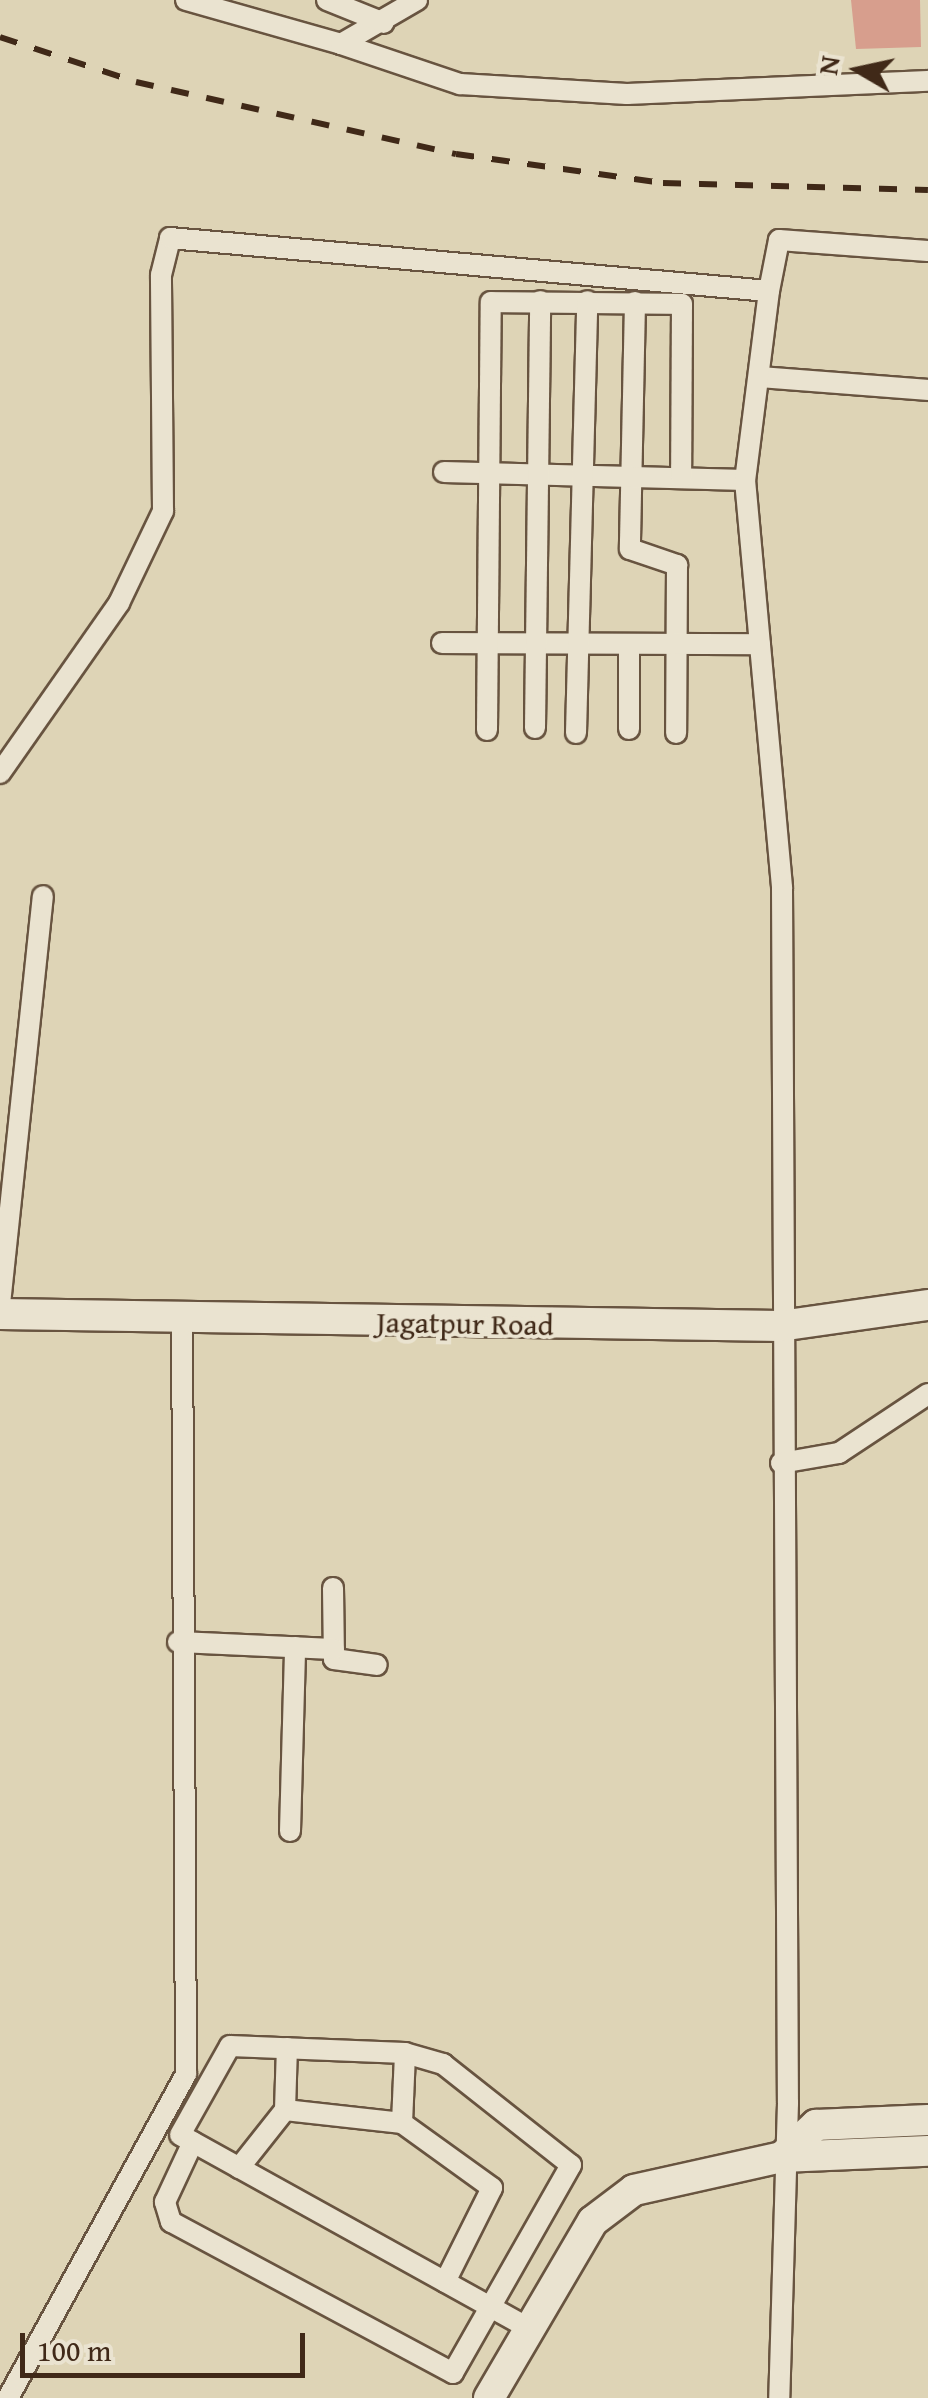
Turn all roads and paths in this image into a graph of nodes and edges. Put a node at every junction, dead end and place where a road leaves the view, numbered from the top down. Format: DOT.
graph roads {
  1 [pos="186,0"];
  2 [pos="327,0"];
  3 [pos="417,0"];
  4 [pos="384,24"];
  5 [pos="341,44"];
  6 [pos="928,81"];
  7 [pos="928,251"];
  8 [pos="769,291"];
  9 [pos="540,301"];
  10 [pos="587,301"];
  11 [pos="635,302"];
  12 [pos="760,377"];
  13 [pos="928,390"];
  14 [pos="444,472"];
  15 [pos="490,473"];
  16 [pos="537,474"];
  17 [pos="582,476"];
  18 [pos="633,477"];
  19 [pos="681,478"];
  20 [pos="745,480"];
  21 [pos="442,643"];
  22 [pos="488,643"];
  23 [pos="536,643"];
  24 [pos="576,643"];
  25 [pos="676,643"];
  26 [pos="629,644"];
  27 [pos="760,644"];
  28 [pos="535,728"];
  29 [pos="629,729"];
  30 [pos="488,730"];
  31 [pos="576,733"];
  32 [pos="676,733"];
  33 [pos="0,773"];
  34 [pos="43,896"];
  35 [pos="0,1304"];
  36 [pos="928,1305"];
  37 [pos="0,1314"];
  38 [pos="182,1320"];
  39 [pos="780,1326"];
  40 [pos="928,1394"];
  41 [pos="782,1463"];
  42 [pos="333,1588"];
  43 [pos="178,1642"];
  44 [pos="295,1647"];
  45 [pos="334,1650"];
  46 [pos="377,1665"];
  47 [pos="290,1831"];
  48 [pos="287,2048"];
  49 [pos="406,2053"];
  50 [pos="285,2110"];
  51 [pos="928,2120"];
  52 [pos="402,2123"];
  53 [pos="178,2134"];
  54 [pos="928,2151"];
  55 [pos="782,2158"];
  56 [pos="239,2168"];
  57 [pos="445,2282"];
  58 [pos="496,2311"];
  59 [pos="528,2328"];
  60 [pos="8,2398"];
  61 [pos="489,2398"];
  62 [pos="778,2398"];
  1 -- 5 [label="street"];
  2 -- 4 [label="street"];
  3 -- 4 [label="street"];
  4 -- 5 [label="street"];
  5 -- 6 [label="street"];
  7 -- 8 [label="street"];
  8 -- 12 [label="street"];
  8 -- 33 [label="street"];
  9 -- 10 [label="street"];
  9 -- 15 [label="street"];
  9 -- 16 [label="street"];
  10 -- 11 [label="street"];
  10 -- 17 [label="street"];
  11 -- 18 [label="street"];
  11 -- 19 [label="street"];
  12 -- 13 [label="street"];
  12 -- 20 [label="street"];
  14 -- 15 [label="street"];
  15 -- 16 [label="street"];
  15 -- 22 [label="street"];
  16 -- 17 [label="street"];
  16 -- 23 [label="street"];
  17 -- 18 [label="street"];
  17 -- 24 [label="street"];
  18 -- 19 [label="street"];
  18 -- 25 [label="street"];
  19 -- 20 [label="street"];
  20 -- 27 [label="street"];
  21 -- 22 [label="street"];
  22 -- 23 [label="street"];
  22 -- 30 [label="street"];
  23 -- 24 [label="street"];
  23 -- 28 [label="street"];
  24 -- 26 [label="street"];
  24 -- 31 [label="street"];
  25 -- 26 [label="street"];
  25 -- 27 [label="street"];
  25 -- 32 [label="street"];
  26 -- 29 [label="street"];
  27 -- 39 [label="street"];
  34 -- 35 [label="street"];
  36 -- 39 [label="street, Jagatpur Road"];
  37 -- 38 [label="street, Jagatpur Road"];
  38 -- 39 [label="street, Jagatpur Road"];
  38 -- 43 [label="street"];
  39 -- 41 [label="street"];
  40 -- 41 [label="street"];
  41 -- 55 [label="street"];
  42 -- 45 [label="street"];
  43 -- 44 [label="street"];
  43 -- 53 [label="street"];
  44 -- 45 [label="street"];
  44 -- 47 [label="street"];
  45 -- 46 [label="street"];
  48 -- 49 [label="street"];
  48 -- 50 [label="street"];
  48 -- 53 [label="street"];
  49 -- 52 [label="street"];
  49 -- 58 [label="street"];
  50 -- 52 [label="street"];
  50 -- 56 [label="street"];
  51 -- 55 [label="street"];
  52 -- 57 [label="street"];
  53 -- 56 [label="street"];
  53 -- 58 [label="street"];
  53 -- 60 [label="street"];
  54 -- 55 [label="street"];
  55 -- 59 [label="street"];
  55 -- 62 [label="street"];
  56 -- 57 [label="street"];
  57 -- 58 [label="street"];
  58 -- 59 [label="street"];
  59 -- 61 [label="street"];
}
